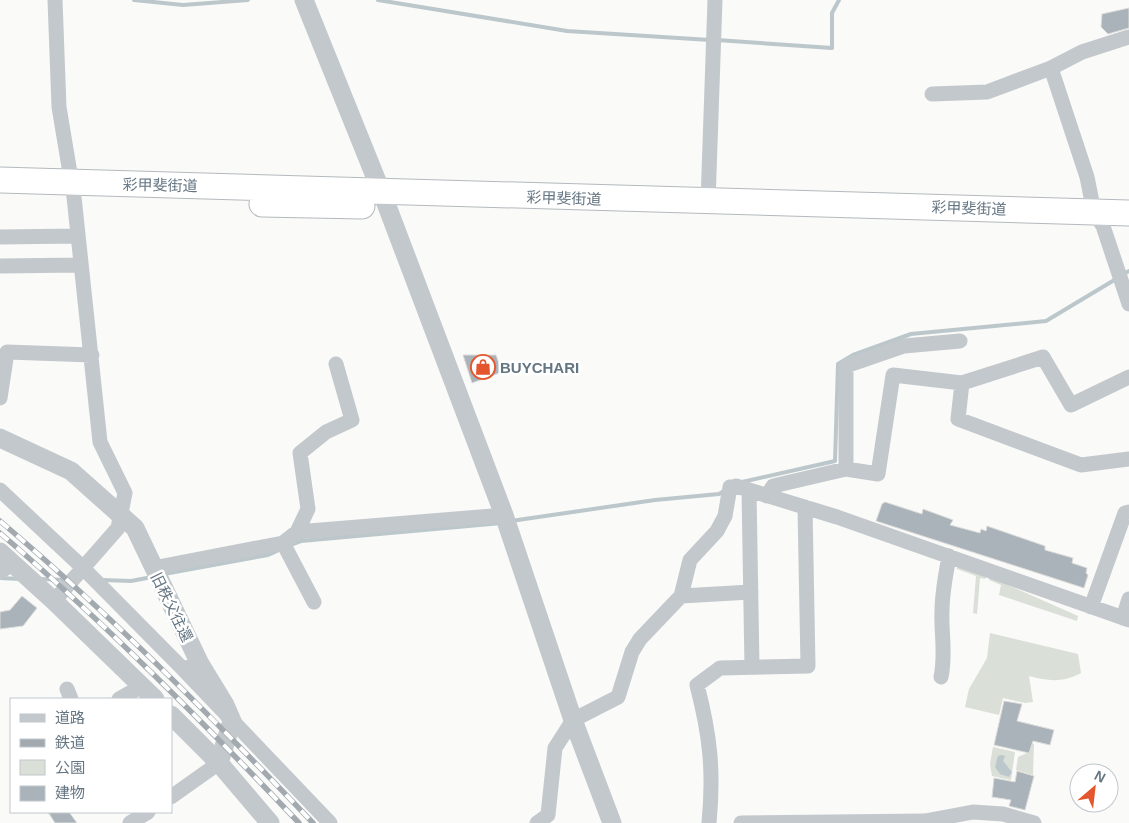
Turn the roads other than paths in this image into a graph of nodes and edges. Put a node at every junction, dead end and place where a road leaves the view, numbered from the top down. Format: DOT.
graph roads {
  1 [pos="54,0"];
  2 [pos="715,0"];
  3 [pos="305,3"];
  4 [pos="1129,37"];
  5 [pos="1051,68"];
  6 [pos="932,94"];
  7 [pos="0,180"];
  8 [pos="72,190"];
  9 [pos="0,195"];
  10 [pos="383,198"];
  11 [pos="708,202"];
  12 [pos="1129,213"];
  13 [pos="1098,219"];
  14 [pos="1129,226"];
  15 [pos="77,236"];
  16 [pos="0,237"];
  17 [pos="81,265"];
  18 [pos="0,266"];
  19 [pos="1129,304"];
  20 [pos="960,341"];
  21 [pos="92,355"];
  22 [pos="3,358"];
  23 [pos="336,364"];
  24 [pos="1129,377"];
  25 [pos="962,383"];
  26 [pos="0,398"];
  27 [pos="0,438"];
  28 [pos="1129,459"];
  29 [pos="846,469"];
  30 [pos="738,488"];
  31 [pos="0,490"];
  32 [pos="767,496"];
  33 [pos="805,507"];
  34 [pos="1129,512"];
  35 [pos="122,515"];
  36 [pos="504,515"];
  37 [pos="297,532"];
  38 [pos="283,542"];
  39 [pos="949,556"];
  40 [pos="4,563"];
  41 [pos="83,568"];
  42 [pos="153,568"];
  43 [pos="751,592"];
  44 [pos="681,596"];
  45 [pos="1129,599"];
  46 [pos="54,601"];
  47 [pos="314,602"];
  48 [pos="1091,607"];
  49 [pos="1126,619"];
  50 [pos="191,667"];
  51 [pos="752,667"];
  52 [pos="941,677"];
  53 [pos="142,686"];
  54 [pos="121,698"];
  55 [pos="154,698"];
  56 [pos="172,717"];
  57 [pos="573,720"];
  58 [pos="232,721"];
  59 [pos="219,763"];
  60 [pos="172,796"];
  61 [pos="146,813"];
  62 [pos="130,823"];
  63 [pos="270,823"];
  64 [pos="330,823"];
  65 [pos="537,823"];
  66 [pos="612,823"];
  67 [pos="709,823"];
  68 [pos="741,823"];
  69 [pos="850,823"];
  70 [pos="1034,823"];
  1 -- 8 [label="street"];
  2 -- 11 [label="street"];
  3 -- 10 [label="street"];
  4 -- 5 [label="street"];
  5 -- 6 [label="street"];
  5 -- 13 [label="street"];
  7 -- 8 [label="highway, 彩甲斐街道"];
  8 -- 9 [label="highway, 彩甲斐街道"];
  8 -- 10 [label="highway, 彩甲斐街道"];
  8 -- 15 [label="street"];
  10 -- 11 [label="highway, 彩甲斐街道"];
  10 -- 13 [label="highway, 彩甲斐街道"];
  10 -- 36 [label="street"];
  11 -- 13 [label="highway, 彩甲斐街道"];
  12 -- 13 [label="highway, 彩甲斐街道"];
  13 -- 14 [label="highway, 彩甲斐街道"];
  13 -- 19 [label="street"];
  15 -- 16 [label="street"];
  15 -- 17 [label="street"];
  17 -- 18 [label="street"];
  17 -- 21 [label="street"];
  20 -- 29 [label="street"];
  21 -- 22 [label="street"];
  21 -- 35 [label="street"];
  22 -- 26 [label="street"];
  23 -- 37 [label="street"];
  24 -- 25 [label="street"];
  25 -- 28 [label="street"];
  25 -- 29 [label="street"];
  27 -- 35 [label="street, 旧秩父往還"];
  29 -- 32 [label="street"];
  30 -- 32 [label="street"];
  30 -- 43 [label="street"];
  30 -- 44 [label="street"];
  31 -- 41 [label="street"];
  32 -- 33 [label="street"];
  33 -- 39 [label="street"];
  33 -- 51 [label="street"];
  34 -- 48 [label="street"];
  35 -- 41 [label="street"];
  35 -- 42 [label="street, 旧秩父往還"];
  36 -- 37 [label="street"];
  36 -- 57 [label="street"];
  37 -- 38 [label="street"];
  38 -- 42 [label="street"];
  38 -- 47 [label="street"];
  39 -- 48 [label="street"];
  39 -- 52 [label="street"];
  40 -- 46 [label="street"];
  41 -- 46 [label="street"];
  41 -- 50 [label="street"];
  42 -- 50 [label="street, 旧秩父往還"];
  43 -- 44 [label="street"];
  43 -- 51 [label="street"];
  44 -- 57 [label="street"];
  45 -- 49 [label="street"];
  46 -- 53 [label="street"];
  48 -- 49 [label="street"];
  50 -- 58 [label="street, 旧秩父往還"];
  51 -- 67 [label="street"];
  53 -- 54 [label="street"];
  53 -- 55 [label="street"];
  56 -- 59 [label="street"];
  57 -- 65 [label="street"];
  57 -- 66 [label="street"];
  58 -- 59 [label="street"];
  58 -- 64 [label="street"];
  59 -- 60 [label="street"];
  59 -- 63 [label="street"];
  61 -- 62 [label="street"];
  68 -- 69 [label="street"];
  69 -- 70 [label="street"];
}
